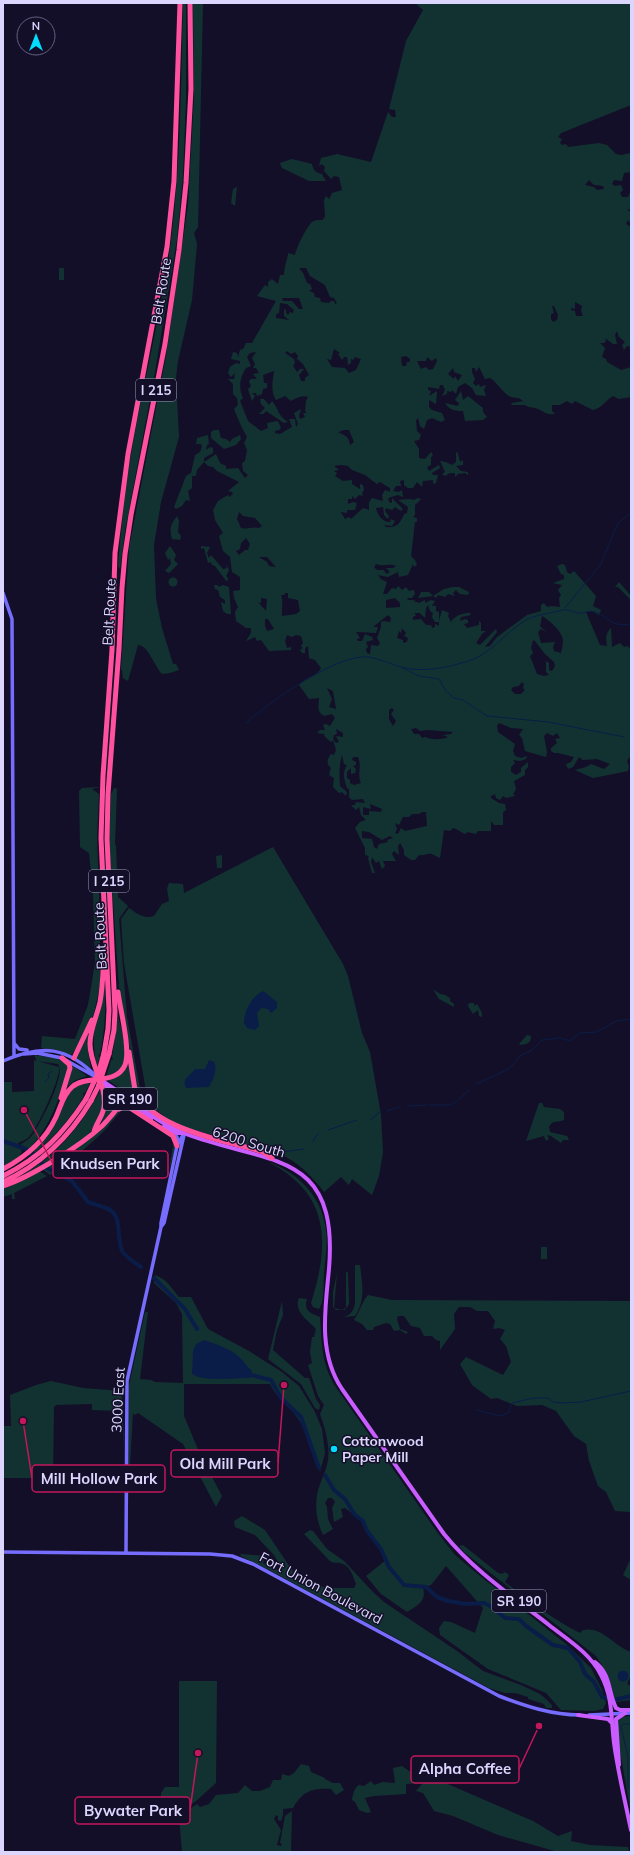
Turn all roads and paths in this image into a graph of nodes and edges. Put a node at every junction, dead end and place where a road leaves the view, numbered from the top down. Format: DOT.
graph roads {
  1 [pos="180,3"];
  2 [pos="190,3"];
  3 [pos="3,593"];
  4 [pos="106,776"];
  5 [pos="105,794"];
  6 [pos="104,918"];
  7 [pos="114,967"];
  8 [pos="100,1002"];
  9 [pos="125,1036"];
  10 [pos="14,1042"];
  11 [pos="34,1050"];
  12 [pos="106,1054"];
  13 [pos="15,1056"];
  14 [pos="62,1058"];
  15 [pos="3,1061"];
  16 [pos="73,1061"];
  17 [pos="99,1079"];
  18 [pos="135,1088"];
  19 [pos="124,1100"];
  20 [pos="145,1110"];
  21 [pos="114,1113"];
  22 [pos="56,1117"];
  23 [pos="168,1130"];
  24 [pos="94,1132"];
  25 [pos="184,1133"];
  26 [pos="177,1146"];
  27 [pos="272,1158"];
  28 [pos="25,1167"];
  29 [pos="3,1169"];
  30 [pos="3,1176"];
  31 [pos="3,1182"];
  32 [pos="3,1186"];
  33 [pos="161,1227"];
  34 [pos="3,1552"];
  35 [pos="126,1553"];
  36 [pos="613,1706"];
  37 [pos="631,1712"];
  38 [pos="625,1713"];
  39 [pos="612,1714"];
  40 [pos="578,1715"];
  41 [pos="612,1724"];
  42 [pos="619,1771"];
  43 [pos="631,1830"];
  1 -- 4 [label="highway, Belt Route / I 215"];
  2 -- 4 [label="highway, Belt Route / I 215"];
  3 -- 10 [label="main road"];
  4 -- 5 [label="highway, Belt Route / I 215"];
  5 -- 6 [label="highway, Belt Route / I 215"];
  5 -- 7 [label="highway, Belt Route / I 215"];
  6 -- 8 [label="highway"];
  6 -- 12 [label="highway, Belt Route / I 215"];
  7 -- 9 [label="highway"];
  7 -- 12 [label="highway, Belt Route / I 215"];
  8 -- 16 [label="highway"];
  8 -- 17 [label="highway"];
  9 -- 17 [label="highway"];
  9 -- 18 [label="highway"];
  10 -- 11 [label="main road"];
  10 -- 13 [label="main road"];
  11 -- 13 [label="main road, 6200 South"];
  11 -- 16 [label="main road, 6200 South"];
  12 -- 28 [label="highway, Belt Route / I 215, bridge"];
  13 -- 14 [label="main road, 6200 South"];
  13 -- 15 [label="main road"];
  14 -- 16 [label="main road, 6200 South"];
  14 -- 22 [label="highway"];
  16 -- 17 [label="main road, 6200 South / SR 190"];
  17 -- 19 [label="main road, 6200 South / SR 190"];
  17 -- 20 [label="main road, 6200 South / SR 190"];
  17 -- 22 [label="highway"];
  17 -- 24 [label="highway"];
  18 -- 20 [label="highway"];
  18 -- 27 [label="highway"];
  19 -- 21 [label="highway"];
  19 -- 23 [label="main road, 6200 South / SR 190"];
  20 -- 25 [label="main road, 6200 South / SR 190"];
  21 -- 24 [label="highway"];
  21 -- 26 [label="highway"];
  22 -- 29 [label="highway"];
  23 -- 25 [label="main road, 6200 South / SR 190"];
  23 -- 26 [label="main road"];
  24 -- 32 [label="highway"];
  25 -- 26 [label="main road, 3000 East"];
  25 -- 27 [label="main road, 6200 South / SR 190"];
  25 -- 33 [label="main road, 3000 East"];
  26 -- 33 [label="main road, 3000 East"];
  27 -- 36 [label="main road, 6200 South / SR 190"];
  28 -- 30 [label="highway, Belt Route / I 215"];
  28 -- 31 [label="highway, Belt Route / I 215"];
  33 -- 35 [label="main road, 3000 East"];
  34 -- 35 [label="main road, Fort Union Boulevard"];
  35 -- 40 [label="main road, Fort Union Boulevard"];
  36 -- 37 [label="main road"];
  36 -- 39 [label="main road, SR 190"];
  37 -- 38 [label="main road, Fort Union Boulevard"];
  38 -- 39 [label="main road, Fort Union Boulevard"];
  38 -- 42 [label="main road"];
  39 -- 40 [label="main road, Fort Union Boulevard"];
  39 -- 41 [label="main road"];
  40 -- 41 [label="main road"];
  41 -- 42 [label="main road"];
  42 -- 43 [label="main road"];
}
